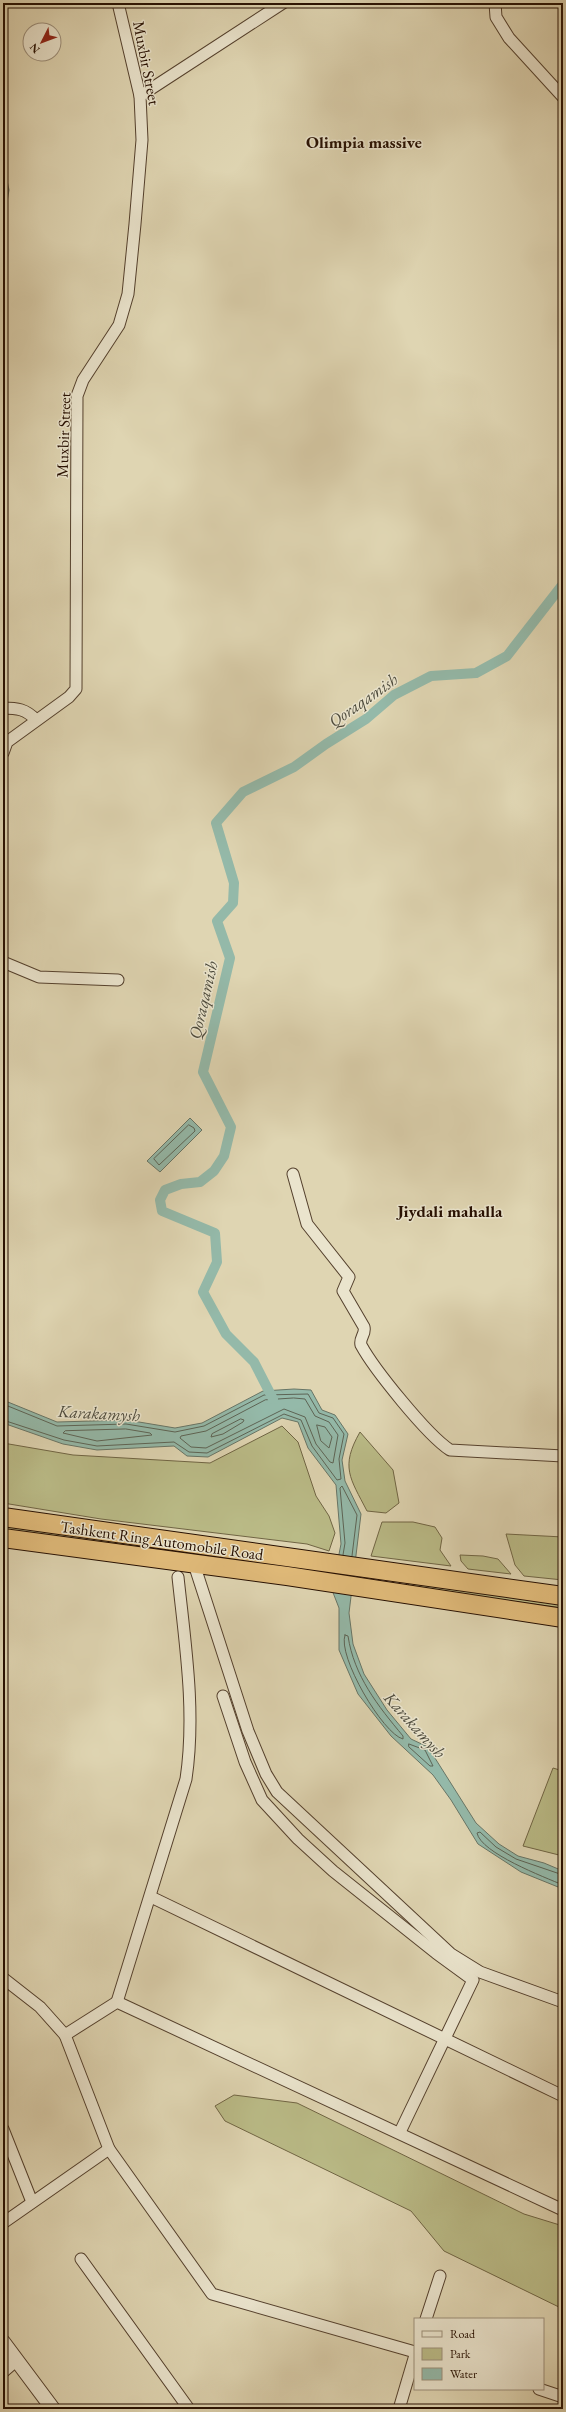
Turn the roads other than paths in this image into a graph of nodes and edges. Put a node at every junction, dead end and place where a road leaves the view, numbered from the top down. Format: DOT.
graph roads {
  1 [pos="118,3"];
  2 [pos="283,3"];
  3 [pos="495,3"];
  4 [pos="140,96"];
  5 [pos="563,97"];
  6 [pos="3,708"];
  7 [pos="36,720"];
  8 [pos="3,753"];
  9 [pos="3,962"];
  10 [pos="118,980"];
  11 [pos="293,1174"];
  12 [pos="563,1456"];
  13 [pos="3,1517"];
  14 [pos="3,1538"];
  15 [pos="194,1564"];
  16 [pos="178,1577"];
  17 [pos="563,1596"];
  18 [pos="563,1618"];
  19 [pos="223,1696"];
  20 [pos="151,1897"];
  21 [pos="3,1978"];
  22 [pos="117,2002"];
  23 [pos="563,2002"];
  24 [pos="66,2035"];
  25 [pos="445,2039"];
  26 [pos="563,2096"];
  27 [pos="3,2129"];
  28 [pos="400,2132"];
  29 [pos="108,2149"];
  30 [pos="32,2202"];
  31 [pos="563,2210"];
  32 [pos="3,2223"];
  33 [pos="81,2259"];
  34 [pos="440,2276"];
  35 [pos="426,2318"];
  36 [pos="3,2342"];
  37 [pos="414,2353"];
  38 [pos="414,2356"];
  39 [pos="18,2360"];
  40 [pos="3,2372"];
  41 [pos="542,2390"];
  42 [pos="563,2397"];
  43 [pos="53,2409"];
  44 [pos="189,2409"];
  45 [pos="399,2409"];
  1 -- 4 [label="street, Muxbir Street"];
  2 -- 4 [label="street"];
  3 -- 5 [label="street"];
  4 -- 7 [label="street, Muxbir Street"];
  6 -- 7 [label="street"];
  7 -- 8 [label="street, Muxbir Street"];
  9 -- 10 [label="street"];
  11 -- 12 [label="street"];
  13 -- 17 [label="highway, Tashkent Ring Automobile Road"];
  14 -- 15 [label="highway, Tashkent Ring Automobile Road"];
  15 -- 18 [label="highway, Tashkent Ring Automobile Road"];
  15 -- 23 [label="street"];
  16 -- 20 [label="street"];
  19 -- 25 [label="street"];
  20 -- 22 [label="street"];
  20 -- 25 [label="street"];
  21 -- 24 [label="street"];
  22 -- 24 [label="street"];
  22 -- 28 [label="street"];
  24 -- 29 [label="street"];
  25 -- 26 [label="street"];
  25 -- 28 [label="street"];
  27 -- 30 [label="street"];
  28 -- 31 [label="street"];
  29 -- 30 [label="street"];
  29 -- 37 [label="street"];
  30 -- 32 [label="street"];
  33 -- 44 [label="street"];
  34 -- 35 [label="street"];
  36 -- 39 [label="street"];
  38 -- 45 [label="street"];
  39 -- 40 [label="street"];
  39 -- 43 [label="street"];
  41 -- 42 [label="street"];
}
